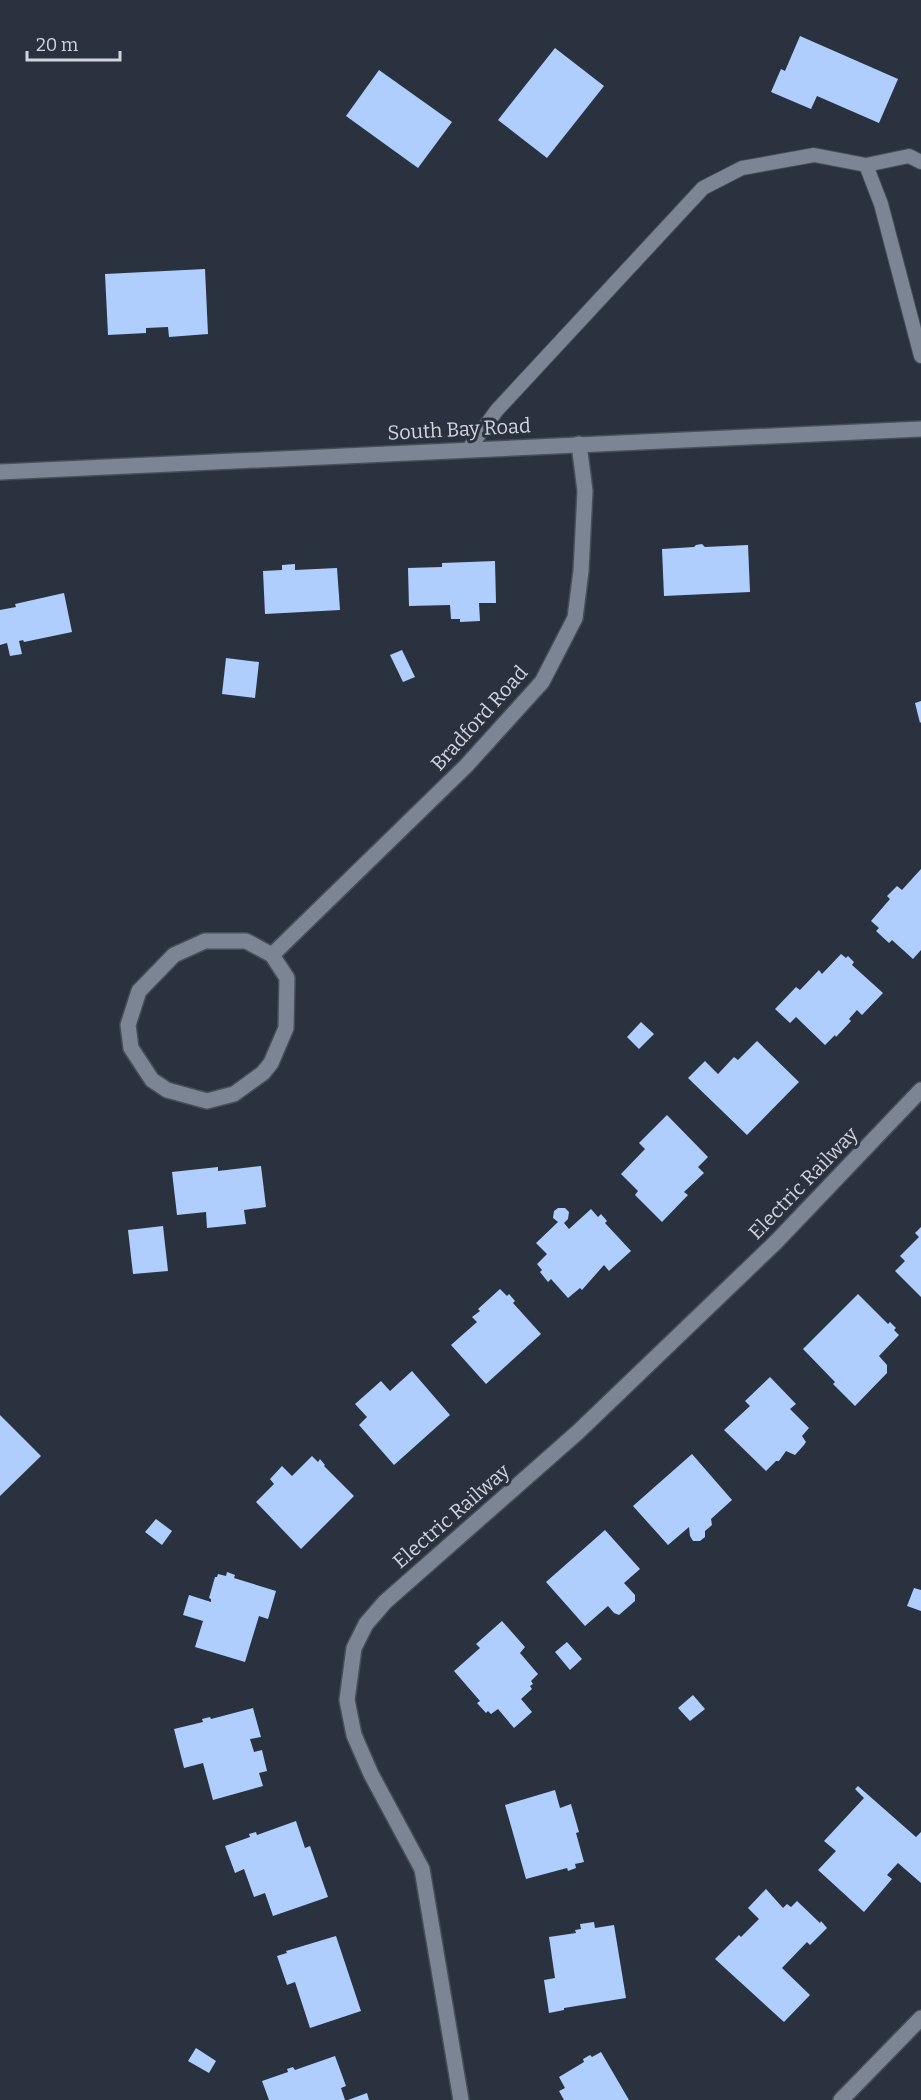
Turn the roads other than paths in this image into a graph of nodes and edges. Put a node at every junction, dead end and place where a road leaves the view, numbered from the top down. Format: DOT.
graph roads {
  1 [pos="921,162"];
  2 [pos="866,165"];
  3 [pos="917,321"];
  4 [pos="921,356"];
  5 [pos="921,429"];
  6 [pos="579,444"];
  7 [pos="468,450"];
  8 [pos="0,472"];
  9 [pos="272,955"];
  10 [pos="921,1090"];
  11 [pos="921,2018"];
  12 [pos="461,2100"];
  13 [pos="841,2100"];
  1 -- 2 [label="lane"];
  2 -- 3 [label="lane"];
  2 -- 7 [label="lane"];
  3 -- 4 [label="lane"];
  5 -- 6 [label="street, South Bay Road"];
  6 -- 7 [label="street, South Bay Road"];
  6 -- 9 [label="street, Bradford Road"];
  7 -- 8 [label="street, South Bay Road"];
  9 -- 9 [label="street"];
  10 -- 12 [label="street, Electric Railway"];
  11 -- 13 [label="street"];
}
